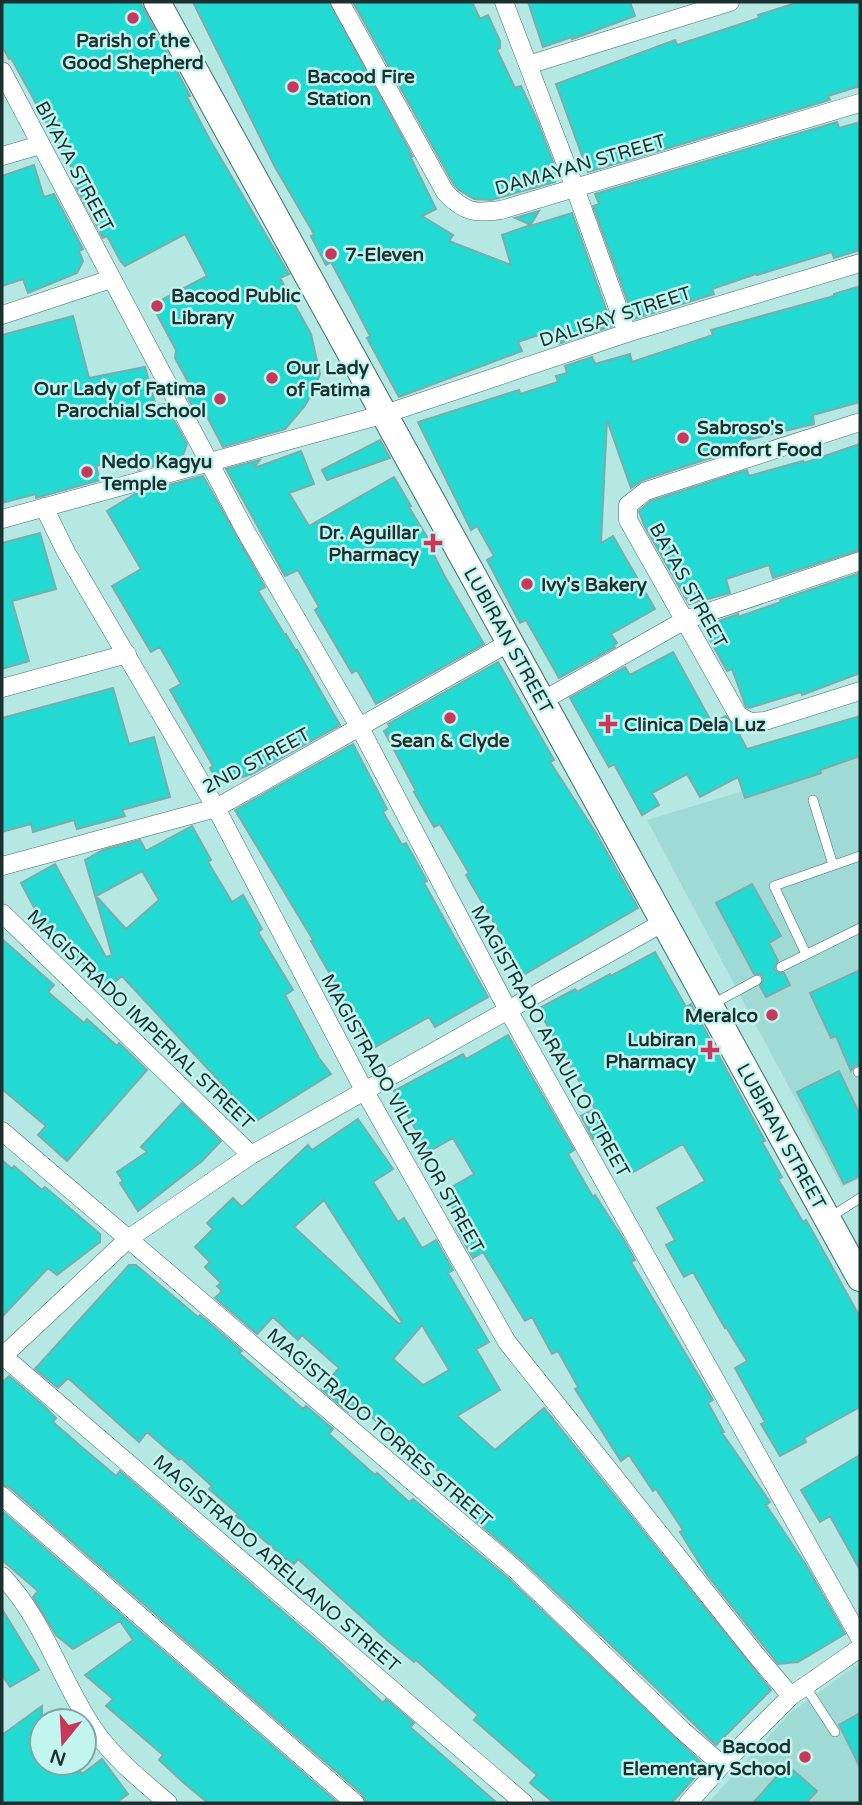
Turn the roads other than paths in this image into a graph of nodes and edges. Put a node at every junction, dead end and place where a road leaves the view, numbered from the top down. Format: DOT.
graph roads {
  1 [pos="158,2"];
  2 [pos="340,2"];
  3 [pos="503,2"];
  4 [pos="730,2"];
  5 [pos="528,65"];
  6 [pos="2,72"];
  7 [pos="860,103"];
  8 [pos="40,145"];
  9 [pos="2,156"];
  10 [pos="575,188"];
  11 [pos="860,263"];
  12 [pos="111,279"];
  13 [pos="2,315"];
  14 [pos="626,333"];
  15 [pos="384,414"];
  16 [pos="860,422"];
  17 [pos="209,462"];
  18 [pos="44,507"];
  19 [pos="2,519"];
  20 [pos="860,561"];
  21 [pos="685,620"];
  22 [pos="510,642"];
  23 [pos="127,654"];
  24 [pos="2,688"];
  25 [pos="860,691"];
  26 [pos="542,701"];
  27 [pos="360,727"];
  28 [pos="813,800"];
  29 [pos="216,808"];
  30 [pos="860,856"];
  31 [pos="2,866"];
  32 [pos="833,866"];
  33 [pos="2,913"];
  34 [pos="664,922"];
  35 [pos="860,928"];
  36 [pos="806,954"];
  37 [pos="781,967"];
  38 [pos="757,980"];
  39 [pos="710,1006"];
  40 [pos="508,1010"];
  41 [pos="364,1090"];
  42 [pos="2,1131"];
  43 [pos="251,1155"];
  44 [pos="860,1198"];
  45 [pos="828,1219"];
  46 [pos="128,1239"];
  47 [pos="860,1278"];
  48 [pos="2,1356"];
  49 [pos="2,1496"];
  50 [pos="2,1576"];
  51 [pos="860,1638"];
  52 [pos="860,1647"];
  53 [pos="798,1691"];
  54 [pos="835,1732"];
  55 [pos="722,1765"];
  56 [pos="168,1803"];
  57 [pos="355,1803"];
  58 [pos="524,1803"];
  59 [pos="688,1803"];
  1 -- 15 [label="main road, LUBIRAN STREET"];
  2 -- 10 [label="street, DAMAYAN STREET"];
  3 -- 5 [label="street"];
  4 -- 5 [label="street"];
  5 -- 10 [label="street"];
  6 -- 8 [label="street, BIYAYA STREET"];
  7 -- 10 [label="street, DAMAYAN STREET"];
  8 -- 9 [label="street"];
  8 -- 12 [label="street, BIYAYA STREET"];
  10 -- 14 [label="street"];
  11 -- 14 [label="street, DALISAY STREET"];
  12 -- 13 [label="street"];
  12 -- 17 [label="street, BIYAYA STREET"];
  14 -- 15 [label="street, DALISAY STREET"];
  15 -- 17 [label="street, DALISAY STREET"];
  15 -- 22 [label="main road, LUBIRAN STREET"];
  16 -- 21 [label="street, BATAS STREET"];
  17 -- 18 [label="street, DALISAY STREET"];
  17 -- 27 [label="street, MAGISTRADO ARAULLO STREET"];
  18 -- 19 [label="street, DALISAY STREET"];
  18 -- 23 [label="street, MAGISTRADO VILLAMOR STREET"];
  20 -- 21 [label="street"];
  21 -- 25 [label="street, BATAS STREET"];
  21 -- 26 [label="street"];
  22 -- 26 [label="main road, LUBIRAN STREET"];
  22 -- 27 [label="street, 2ND STREET"];
  23 -- 24 [label="street"];
  23 -- 29 [label="street, MAGISTRADO VILLAMOR STREET"];
  26 -- 34 [label="main road, LUBIRAN STREET"];
  27 -- 29 [label="street, 2ND STREET"];
  27 -- 40 [label="street, MAGISTRADO ARAULLO STREET"];
  28 -- 32 [label="lane"];
  29 -- 31 [label="street, 2ND STREET"];
  29 -- 41 [label="street, MAGISTRADO VILLAMOR STREET"];
  30 -- 32 [label="lane"];
  32 -- 36 [label="lane"];
  33 -- 43 [label="street, MAGISTRADO IMPERIAL STREET"];
  34 -- 39 [label="main road, LUBIRAN STREET"];
  34 -- 40 [label="street"];
  35 -- 36 [label="lane"];
  36 -- 37 [label="lane"];
  38 -- 39 [label="lane"];
  39 -- 45 [label="main road, LUBIRAN STREET"];
  40 -- 41 [label="street"];
  40 -- 51 [label="street, MAGISTRADO ARAULLO STREET"];
  41 -- 43 [label="street"];
  41 -- 53 [label="street, MAGISTRADO VILLAMOR STREET"];
  42 -- 46 [label="street, MAGISTRADO TORRES STREET"];
  43 -- 46 [label="street"];
  44 -- 45 [label="lane"];
  45 -- 47 [label="main road, LUBIRAN STREET"];
  46 -- 48 [label="street"];
  46 -- 55 [label="street, MAGISTRADO TORRES STREET"];
  48 -- 58 [label="street, MAGISTRADO ARELLANO STREET"];
  49 -- 57 [label="street"];
  50 -- 56 [label="street"];
  52 -- 53 [label="street"];
  53 -- 54 [label="lane"];
  53 -- 55 [label="street"];
  55 -- 59 [label="street"];
}
